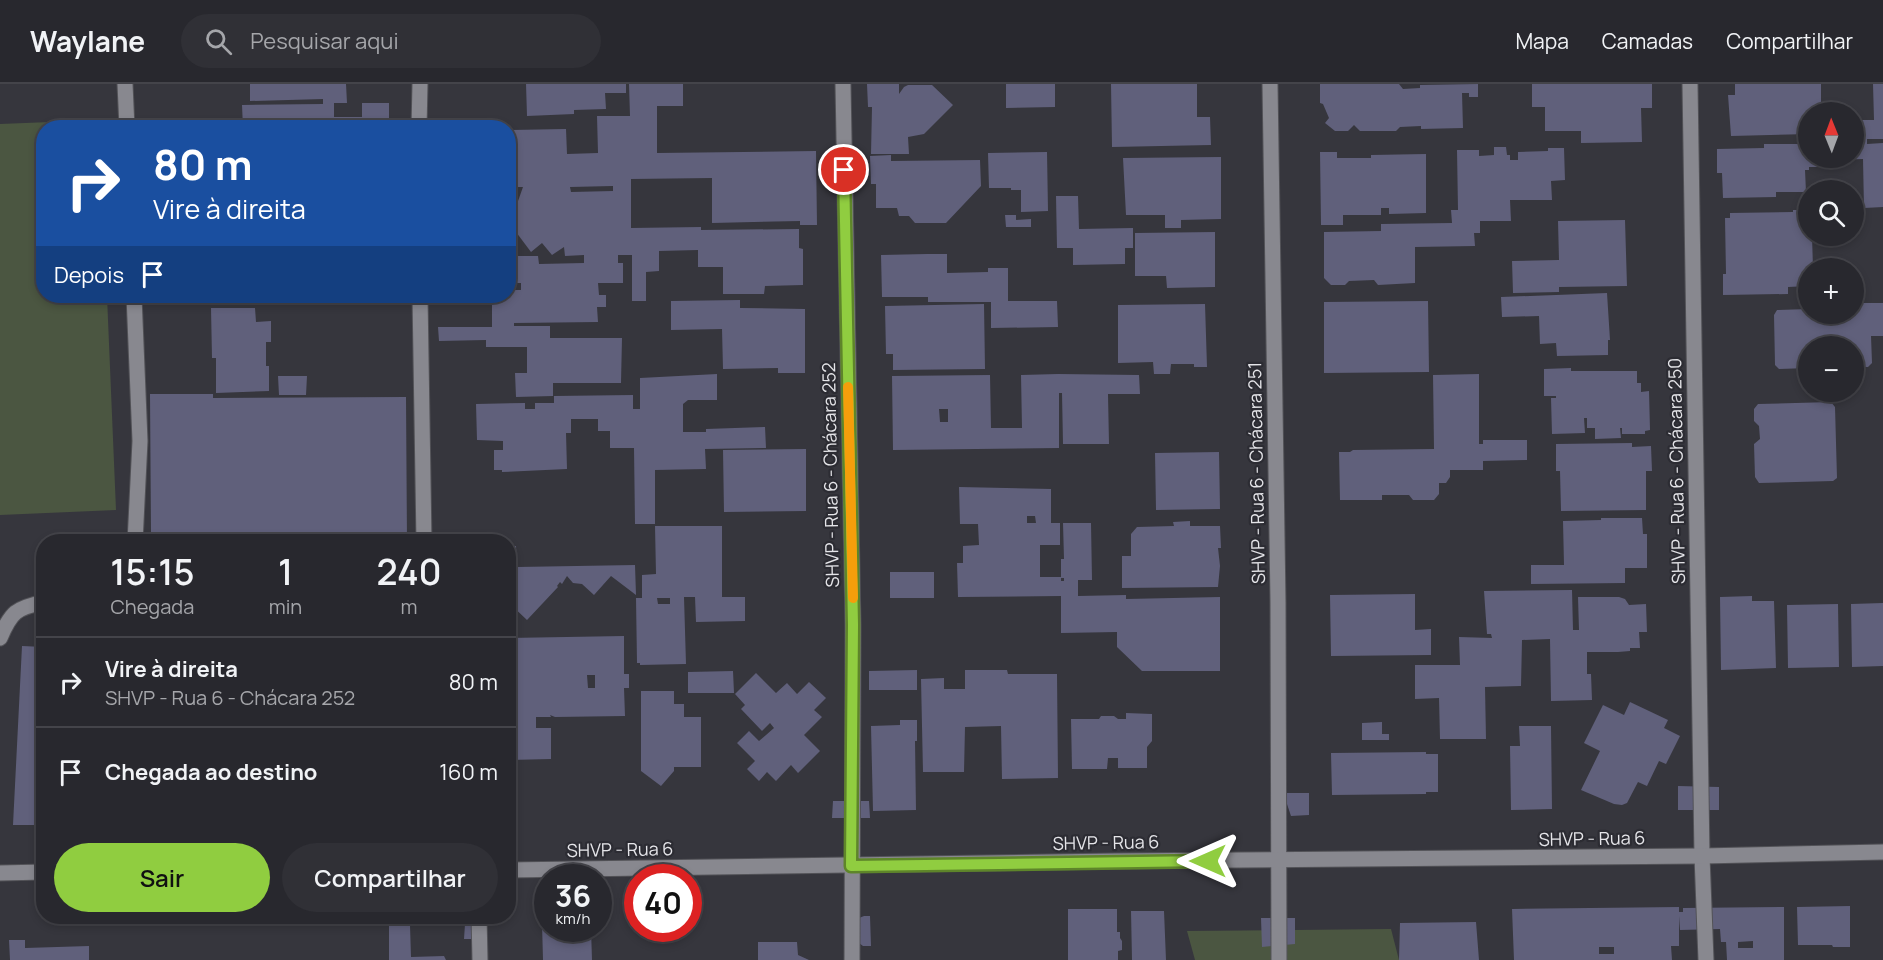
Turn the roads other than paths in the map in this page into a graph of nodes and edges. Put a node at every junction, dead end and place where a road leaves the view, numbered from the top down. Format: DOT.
graph roads {
  1 [pos="125,84"];
  2 [pos="420,84"];
  3 [pos="843,84"];
  4 [pos="1270,84"];
  5 [pos="1690,84"];
  6 [pos="127,120"];
  7 [pos="419,120"];
  8 [pos="134,303"];
  9 [pos="420,303"];
  10 [pos="135,534"];
  11 [pos="424,534"];
  12 [pos="36,604"];
  13 [pos="0,638"];
  14 [pos="1883,852"];
  15 [pos="1702,856"];
  16 [pos="1278,860"];
  17 [pos="851,866"];
  18 [pos="516,870"];
  19 [pos="36,872"];
  20 [pos="0,873"];
  21 [pos="479,924"];
  22 [pos="480,960"];
  23 [pos="852,960"];
  24 [pos="1279,960"];
  25 [pos="1706,960"];
  1 -- 6 [label="street"];
  2 -- 7 [label="street"];
  3 -- 17 [label="street, SHVP - Rua 6 - Chácara 252"];
  4 -- 16 [label="street, SHVP - Rua 6 - Chácara 251"];
  5 -- 15 [label="street, SHVP - Rua 6 - Chácara 250"];
  8 -- 10 [label="street"];
  9 -- 11 [label="street"];
  12 -- 13 [label="street"];
  14 -- 15 [label="street, SHVP - Rua 6"];
  15 -- 16 [label="street, SHVP - Rua 6"];
  15 -- 25 [label="street, SHVP - Rua 6 - Chácara 250"];
  16 -- 17 [label="street, SHVP - Rua 6"];
  16 -- 24 [label="street, SHVP - Rua 6 - Chácara 251"];
  17 -- 18 [label="street, SHVP - Rua 6"];
  17 -- 23 [label="street, SHVP - Rua 6 - Chácara 252"];
  19 -- 20 [label="street"];
  21 -- 22 [label="street"];
}
